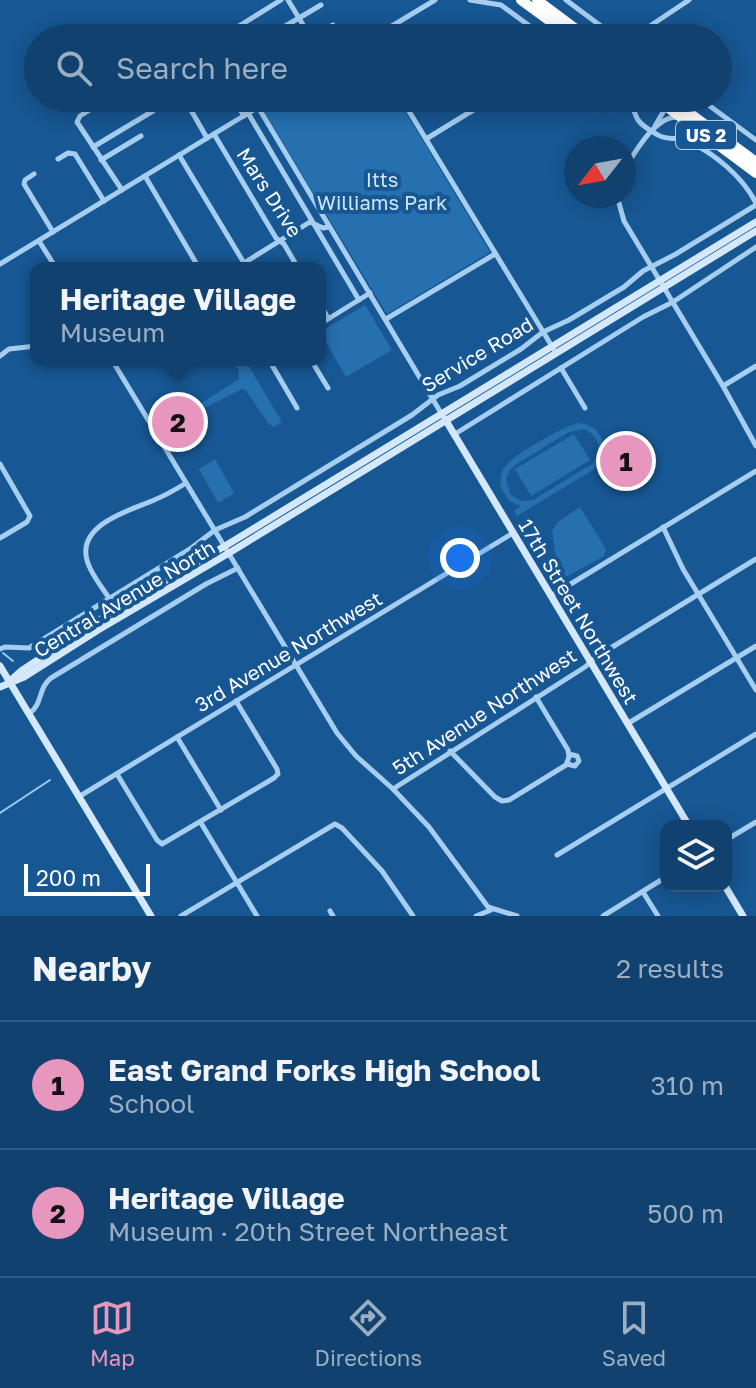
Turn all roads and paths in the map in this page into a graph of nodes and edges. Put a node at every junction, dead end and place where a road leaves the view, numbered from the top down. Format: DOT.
graph roads {
  1 [pos="281,0"];
  2 [pos="288,0"];
  3 [pos="435,0"];
  4 [pos="470,0"];
  5 [pos="521,0"];
  6 [pos="537,0"];
  7 [pos="566,0"];
  8 [pos="689,0"];
  9 [pos="321,5"];
  10 [pos="299,17"];
  11 [pos="242,24"];
  12 [pos="288,24"];
  13 [pos="303,24"];
  14 [pos="395,24"];
  15 [pos="527,24"];
  16 [pos="554,24"];
  17 [pos="569,24"];
  18 [pos="598,24"];
  19 [pos="653,24"];
  20 [pos="87,112"];
  21 [pos="151,112"];
  22 [pos="194,112"];
  23 [pos="244,112"];
  24 [pos="250,112"];
  25 [pos="261,112"];
  26 [pos="410,112"];
  27 [pos="470,112"];
  28 [pos="635,112"];
  29 [pos="663,112"];
  30 [pos="678,112"];
  31 [pos="684,112"];
  32 [pos="718,112"];
  33 [pos="246,115"];
  34 [pos="684,119"];
  35 [pos="652,131"];
  36 [pos="141,136"];
  37 [pos="211,136"];
  38 [pos="426,139"];
  39 [pos="756,140"];
  40 [pos="93,147"];
  41 [pos="636,153"];
  42 [pos="179,155"];
  43 [pos="58,159"];
  44 [pos="101,160"];
  45 [pos="756,162"];
  46 [pos="756,173"];
  47 [pos="34,174"];
  48 [pos="145,176"];
  49 [pos="122,190"];
  50 [pos="104,201"];
  51 [pos="756,204"];
  52 [pos="620,208"];
  53 [pos="312,221"];
  54 [pos="756,222"];
  55 [pos="329,227"];
  56 [pos="756,231"];
  57 [pos="53,232"];
  58 [pos="39,241"];
  59 [pos="280,241"];
  60 [pos="756,247"];
  61 [pos="495,254"];
  62 [pos="251,259"];
  63 [pos="52,262"];
  64 [pos="195,262"];
  65 [pos="243,262"];
  66 [pos="246,262"];
  67 [pos="253,262"];
  68 [pos="294,262"];
  69 [pos="0,264"];
  70 [pos="651,267"];
  71 [pos="659,281"];
  72 [pos="664,289"];
  73 [pos="370,293"];
  74 [pos="359,300"];
  75 [pos="673,302"];
  76 [pos="326,314"];
  77 [pos="328,318"];
  78 [pos="386,320"];
  79 [pos="543,332"];
  80 [pos="551,345"];
  81 [pos="30,347"];
  82 [pos="556,353"];
  83 [pos="0,356"];
  84 [pos="116,366"];
  85 [pos="272,366"];
  86 [pos="315,366"];
  87 [pos="756,366"];
  88 [pos="561,368"];
  89 [pos="723,386"];
  90 [pos="328,388"];
  91 [pos="433,398"];
  92 [pos="297,408"];
  93 [pos="585,408"];
  94 [pos="441,413"];
  95 [pos="446,421"];
  96 [pos="454,435"];
  97 [pos="756,446"];
  98 [pos="0,464"];
  99 [pos="756,471"];
  100 [pos="186,483"];
  101 [pos="663,527"];
  102 [pos="215,530"];
  103 [pos="513,533"];
  104 [pos="0,538"];
  105 [pos="227,550"];
  106 [pos="756,559"];
  107 [pos="238,568"];
  108 [pos="698,595"];
  109 [pos="551,596"];
  110 [pos="109,598"];
  111 [pos="756,646"];
  112 [pos="0,649"];
  113 [pos="736,658"];
  114 [pos="590,662"];
  115 [pos="296,665"];
  116 [pos="0,666"];
  117 [pos="10,682"];
  118 [pos="0,687"];
  119 [pos="756,690"];
  120 [pos="536,697"];
  121 [pos="236,701"];
  122 [pos="30,713"];
  123 [pos="627,724"];
  124 [pos="756,734"];
  125 [pos="177,737"];
  126 [pos="450,751"];
  127 [pos="569,754"];
  128 [pos="567,764"];
  129 [pos="117,774"];
  130 [pos="393,789"];
  131 [pos="666,789"];
  132 [pos="80,796"];
  133 [pos="221,810"];
  134 [pos="685,820"];
  135 [pos="756,822"];
  136 [pos="201,823"];
  137 [pos="732,836"];
  138 [pos="557,855"];
  139 [pos="660,881"];
  140 [pos="237,882"];
  141 [pos="643,892"];
  142 [pos="729,892"];
  143 [pos="492,910"];
  144 [pos="151,916"];
  145 [pos="181,916"];
  146 [pos="257,916"];
  147 [pos="413,916"];
  148 [pos="476,916"];
  149 [pos="517,916"];
  150 [pos="603,916"];
  151 [pos="658,916"];
  152 [pos="743,916"];
  1 -- 11 [label="street"];
  2 -- 10 [label="street"];
  3 -- 14 [label="street"];
  4 -- 15 [label="street"];
  5 -- 16 [label="highway"];
  6 -- 17 [label="highway"];
  7 -- 18 [label="street"];
  8 -- 19 [label="street"];
  9 -- 10 [label="street"];
  10 -- 12 [label="street"];
  10 -- 13 [label="street"];
  20 -- 40 [label="street"];
  21 -- 40 [label="street"];
  22 -- 37 [label="street, Mars Drive"];
  23 -- 33 [label="street"];
  24 -- 33 [label="street"];
  25 -- 55 [label="street"];
  26 -- 38 [label="street"];
  27 -- 38 [label="street"];
  28 -- 35 [label="street"];
  29 -- 35 [label="street"];
  30 -- 34 [label="highway, US 2"];
  31 -- 45 [label="highway, US 2"];
  32 -- 39 [label="street"];
  33 -- 37 [label="street"];
  33 -- 53 [label="street"];
  34 -- 35 [label="street"];
  34 -- 46 [label="highway, US 2"];
  35 -- 41 [label="street"];
  35 -- 51 [label="street, Service Road"];
  36 -- 44 [label="street"];
  37 -- 42 [label="street"];
  37 -- 59 [label="street, Mars Drive"];
  38 -- 61 [label="street"];
  40 -- 44 [label="street"];
  42 -- 48 [label="street"];
  42 -- 65 [label="street"];
  43 -- 50 [label="street"];
  44 -- 49 [label="street"];
  47 -- 57 [label="street"];
  48 -- 49 [label="street"];
  48 -- 64 [label="street"];
  49 -- 50 [label="street"];
  50 -- 57 [label="street"];
  51 -- 70 [label="street, Service Road"];
  52 -- 70 [label="street"];
  53 -- 55 [label="street"];
  53 -- 59 [label="street"];
  53 -- 74 [label="street"];
  54 -- 71 [label="main road, Central Avenue North"];
  55 -- 73 [label="street"];
  56 -- 72 [label="main road, Central Avenue North"];
  57 -- 58 [label="street"];
  58 -- 63 [label="street"];
  58 -- 69 [label="street"];
  59 -- 62 [label="street"];
  59 -- 68 [label="street, Mars Drive"];
  60 -- 75 [label="street"];
  61 -- 78 [label="street"];
  61 -- 79 [label="street"];
  62 -- 66 [label="street"];
  62 -- 67 [label="street"];
  70 -- 71 [label="street"];
  70 -- 79 [label="street, Service Road"];
  71 -- 72 [label="street"];
  71 -- 80 [label="main road, Central Avenue North"];
  72 -- 75 [label="street"];
  72 -- 82 [label="main road, Central Avenue North"];
  73 -- 74 [label="street"];
  73 -- 78 [label="street"];
  74 -- 77 [label="street"];
  75 -- 88 [label="street"];
  75 -- 89 [label="street"];
  76 -- 77 [label="street"];
  78 -- 91 [label="street"];
  79 -- 80 [label="street"];
  79 -- 91 [label="street, Service Road"];
  80 -- 82 [label="street"];
  80 -- 94 [label="main road, Central Avenue North"];
  81 -- 83 [label="street"];
  82 -- 95 [label="main road, Central Avenue North"];
  84 -- 100 [label="street"];
  85 -- 92 [label="street"];
  86 -- 90 [label="street"];
  87 -- 89 [label="street"];
  88 -- 93 [label="street"];
  88 -- 96 [label="street"];
  89 -- 97 [label="street"];
  91 -- 94 [label="street"];
  91 -- 102 [label="street, Service Road"];
  94 -- 95 [label="main road, 17th Street Northwest"];
  94 -- 105 [label="main road, Central Avenue North"];
  95 -- 96 [label="main road, 17th Street Northwest"];
  95 -- 105 [label="main road, Central Avenue North"];
  96 -- 103 [label="main road, 17th Street Northwest"];
  98 -- 104 [label="street"];
  99 -- 101 [label="street"];
  100 -- 102 [label="street"];
  100 -- 110 [label="street"];
  101 -- 108 [label="street"];
  101 -- 109 [label="street"];
  102 -- 105 [label="street"];
  102 -- 110 [label="street, Service Road"];
  103 -- 109 [label="main road, 17th Street Northwest"];
  103 -- 115 [label="street, 3rd Avenue Northwest"];
  105 -- 107 [label="street"];
  105 -- 117 [label="main road, Central Avenue North"];
  106 -- 108 [label="street, 5th Avenue Northwest"];
  107 -- 115 [label="street"];
  107 -- 122 [label="street"];
  108 -- 113 [label="street"];
  108 -- 114 [label="street, 5th Avenue Northwest"];
  109 -- 114 [label="main road, 17th Street Northwest"];
  110 -- 112 [label="street, Service Road"];
  111 -- 113 [label="street"];
  113 -- 119 [label="street"];
  113 -- 123 [label="street"];
  114 -- 120 [label="street, 5th Avenue Northwest"];
  114 -- 123 [label="main road, 17th Street Northwest"];
  115 -- 121 [label="street, 3rd Avenue Northwest"];
  115 -- 130 [label="street"];
  116 -- 117 [label="main road"];
  117 -- 118 [label="main road, Central Avenue North"];
  117 -- 122 [label="main road"];
  120 -- 126 [label="street, 5th Avenue Northwest"];
  120 -- 127 [label="street"];
  121 -- 125 [label="street, 3rd Avenue Northwest"];
  121 -- 133 [label="street"];
  122 -- 132 [label="main road"];
  123 -- 131 [label="main road, 17th Street Northwest"];
  124 -- 131 [label="street"];
  125 -- 129 [label="street, 3rd Avenue Northwest"];
  125 -- 133 [label="street"];
  126 -- 128 [label="street"];
  126 -- 130 [label="street, 5th Avenue Northwest"];
  127 -- 128 [label="street"];
  127 -- 128 [label="street"];
  129 -- 132 [label="street, 3rd Avenue Northwest"];
  129 -- 136 [label="street"];
  130 -- 143 [label="street"];
  131 -- 134 [label="main road, 17th Street Northwest"];
  131 -- 138 [label="street"];
  132 -- 144 [label="main road"];
  133 -- 136 [label="street"];
  135 -- 137 [label="street"];
  136 -- 140 [label="street"];
  139 -- 141 [label="street"];
  140 -- 145 [label="street"];
  140 -- 146 [label="street"];
  140 -- 147 [label="street"];
  141 -- 150 [label="street"];
  141 -- 151 [label="street"];
  142 -- 152 [label="main road"];
  143 -- 148 [label="street"];
  143 -- 149 [label="street"];
}
